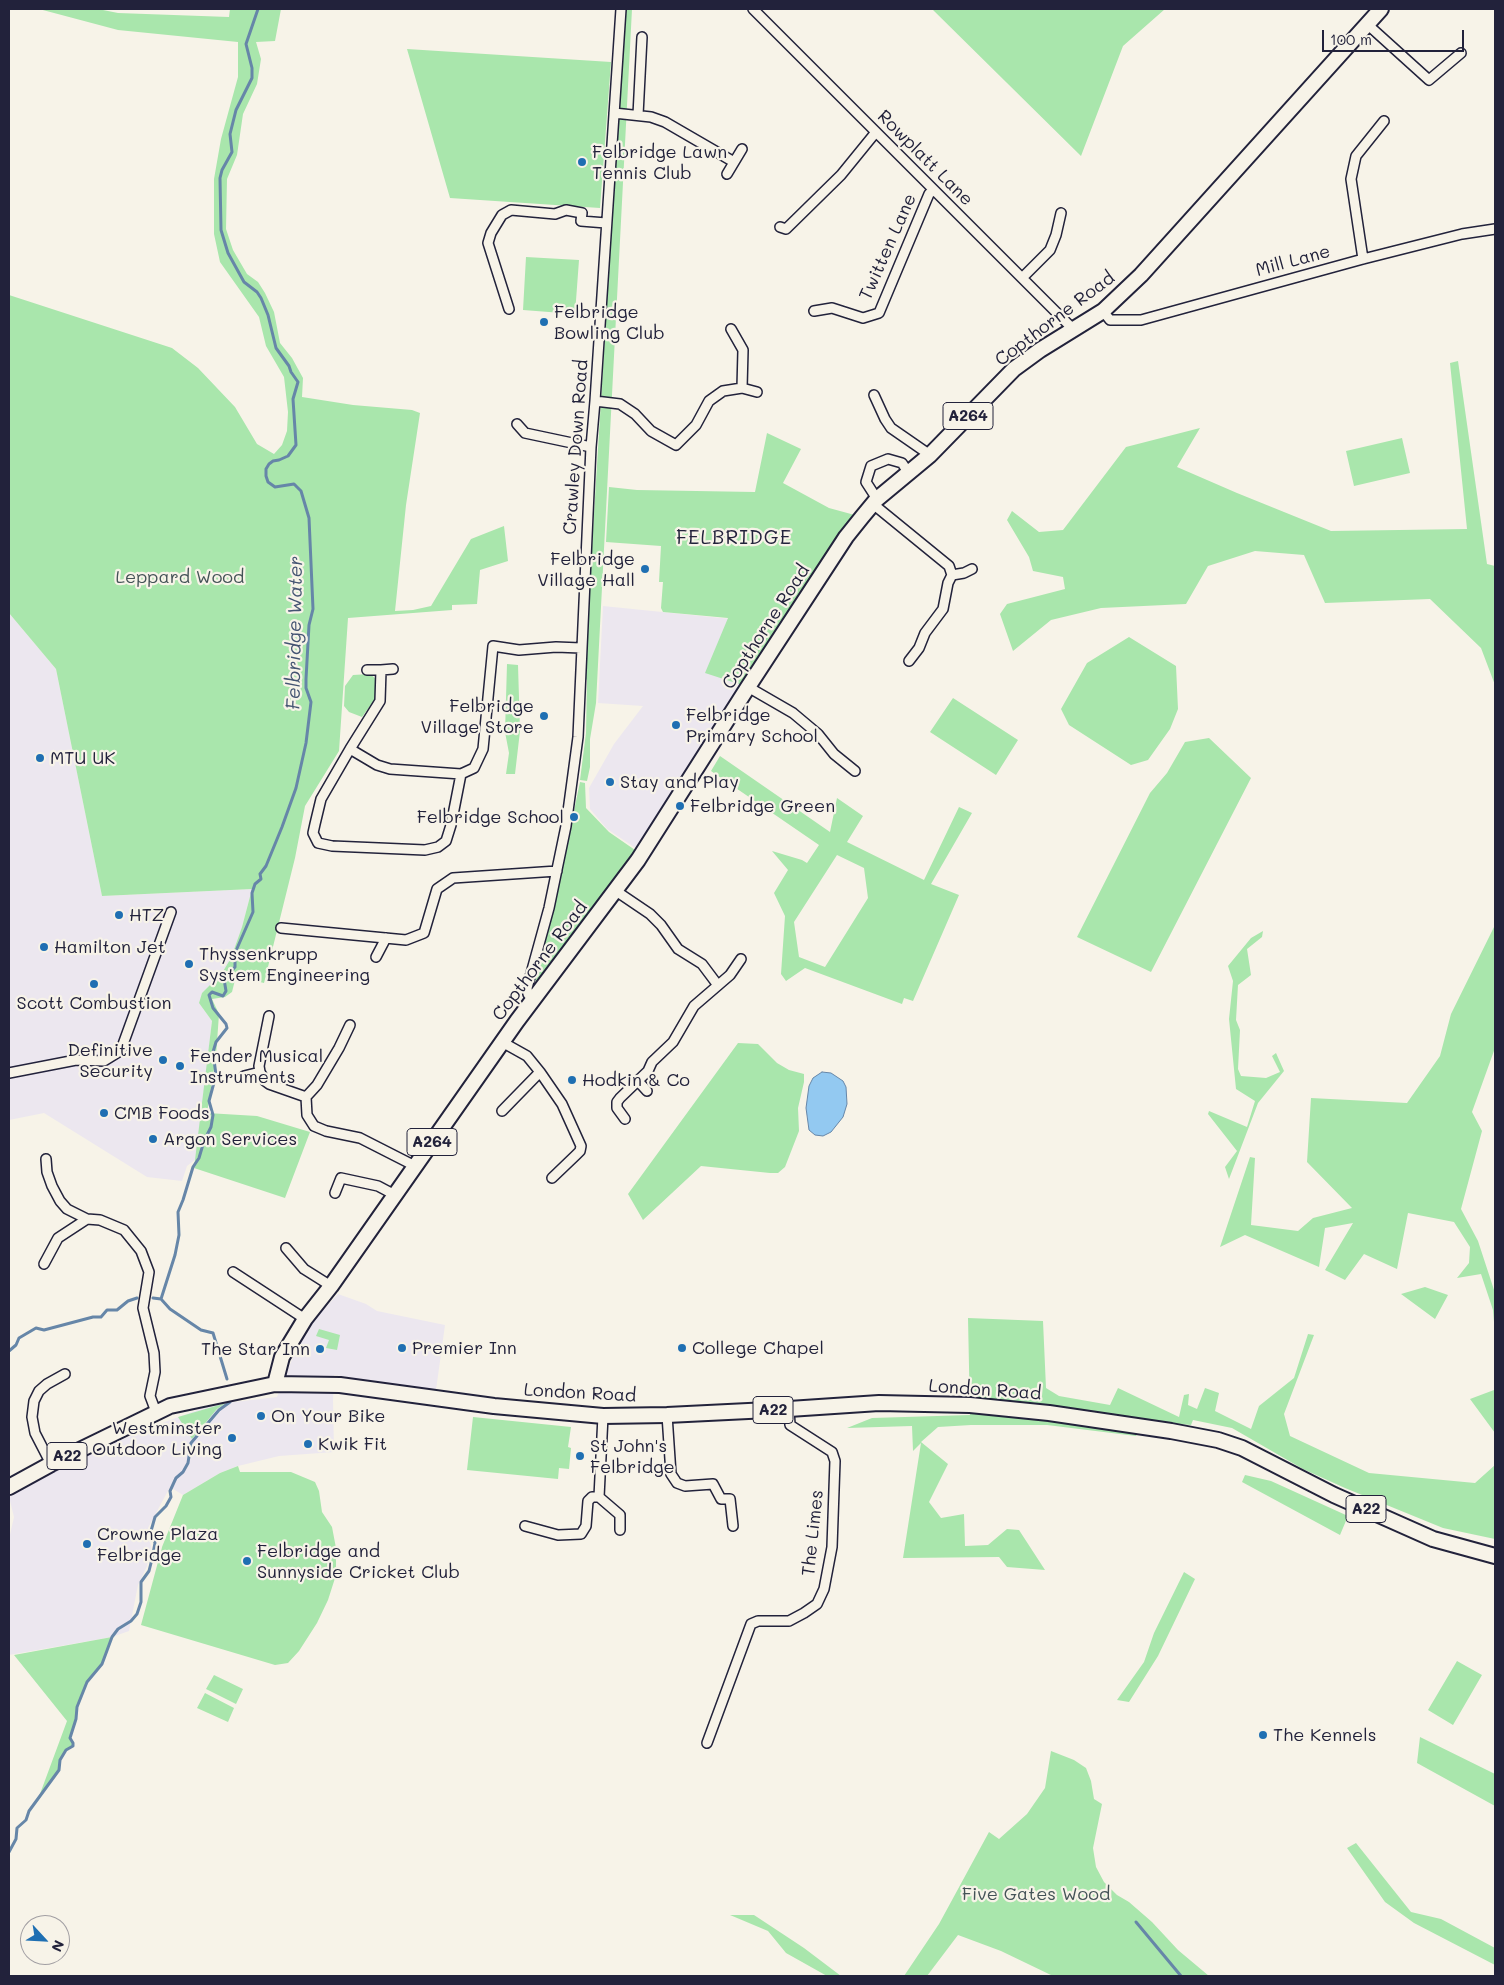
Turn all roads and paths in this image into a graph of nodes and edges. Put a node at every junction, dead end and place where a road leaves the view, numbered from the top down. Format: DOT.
graph roads {
  1 [pos="621,9"];
  2 [pos="753,9"];
  3 [pos="1381,9"];
  4 [pos="1367,24"];
  5 [pos="642,37"];
  6 [pos="1461,53"];
  7 [pos="614,113"];
  8 [pos="638,115"];
  9 [pos="1384,121"];
  10 [pos="876,132"];
  11 [pos="742,149"];
  12 [pos="734,162"];
  13 [pos="727,174"];
  14 [pos="933,190"];
  15 [pos="1061,213"];
  16 [pos="606,223"];
  17 [pos="780,227"];
  18 [pos="1495,229"];
  19 [pos="1363,259"];
  20 [pos="1023,277"];
  21 [pos="509,309"];
  22 [pos="814,311"];
  23 [pos="1103,311"];
  24 [pos="731,329"];
  25 [pos="1074,330"];
  26 [pos="742,388"];
  27 [pos="757,392"];
  28 [pos="874,395"];
  29 [pos="595,401"];
  30 [pos="517,424"];
  31 [pos="590,447"];
  32 [pos="930,455"];
  33 [pos="908,472"];
  34 [pos="875,501"];
  35 [pos="972,569"];
  36 [pos="952,575"];
  37 [pos="581,648"];
  38 [pos="910,661"];
  39 [pos="367,670"];
  40 [pos="381,670"];
  41 [pos="393,670"];
  42 [pos="748,687"];
  43 [pos="350,749"];
  44 [pos="855,770"];
  45 [pos="461,774"];
  46 [pos="557,871"];
  47 [pos="616,891"];
  48 [pos="171,912"];
  49 [pos="281,928"];
  50 [pos="386,938"];
  51 [pos="376,957"];
  52 [pos="741,959"];
  53 [pos="717,984"];
  54 [pos="534,999"];
  55 [pos="268,1016"];
  56 [pos="350,1025"];
  57 [pos="502,1042"];
  58 [pos="260,1072"];
  59 [pos="540,1072"];
  60 [pos="9,1073"];
  61 [pos="244,1076"];
  62 [pos="638,1081"];
  63 [pos="647,1091"];
  64 [pos="306,1097"];
  65 [pos="502,1111"];
  66 [pos="626,1119"];
  67 [pos="46,1159"];
  68 [pos="416,1166"];
  69 [pos="552,1178"];
  70 [pos="335,1193"];
  71 [pos="395,1195"];
  72 [pos="87,1219"];
  73 [pos="286,1248"];
  74 [pos="44,1264"];
  75 [pos="232,1272"];
  76 [pos="331,1286"];
  77 [pos="305,1319"];
  78 [pos="65,1374"];
  79 [pos="275,1384"];
  80 [pos="790,1410"];
  81 [pos="156,1412"];
  82 [pos="667,1415"];
  83 [pos="603,1416"];
  84 [pos="50,1464"];
  85 [pos="9,1487"];
  86 [pos="599,1497"];
  87 [pos="525,1526"];
  88 [pos="733,1526"];
  89 [pos="620,1530"];
  90 [pos="1495,1556"];
  91 [pos="707,1743"];
  1 -- 7 [label="street, Crawley Down Road"];
  2 -- 10 [label="street, Rowplatt Lane"];
  3 -- 4 [label="highway, Copthorne Road / A264"];
  4 -- 6 [label="street"];
  4 -- 23 [label="highway, Copthorne Road / A264"];
  5 -- 8 [label="street"];
  7 -- 8 [label="street"];
  7 -- 16 [label="street, Crawley Down Road"];
  8 -- 12 [label="street"];
  9 -- 19 [label="street"];
  10 -- 14 [label="street, Rowplatt Lane"];
  10 -- 17 [label="street"];
  11 -- 12 [label="street"];
  12 -- 13 [label="street"];
  14 -- 20 [label="street, Rowplatt Lane"];
  14 -- 22 [label="street, Twitten Lane"];
  15 -- 20 [label="street"];
  16 -- 21 [label="street"];
  16 -- 29 [label="street, Crawley Down Road"];
  18 -- 19 [label="street, Mill Lane"];
  19 -- 23 [label="street, Mill Lane"];
  20 -- 25 [label="street, Rowplatt Lane"];
  23 -- 25 [label="highway, Copthorne Road / A264"];
  24 -- 26 [label="street"];
  25 -- 32 [label="highway, Copthorne Road / A264"];
  26 -- 27 [label="street"];
  26 -- 29 [label="street"];
  28 -- 32 [label="street"];
  29 -- 31 [label="street, Crawley Down Road"];
  30 -- 31 [label="street"];
  31 -- 37 [label="street, Crawley Down Road"];
  32 -- 33 [label="highway, Copthorne Road / A264"];
  33 -- 34 [label="highway, Copthorne Road / A264"];
  33 -- 34 [label="street"];
  34 -- 36 [label="street"];
  34 -- 42 [label="highway, Copthorne Road / A264"];
  35 -- 36 [label="street"];
  36 -- 38 [label="street"];
  37 -- 45 [label="street"];
  37 -- 46 [label="street, Crawley Down Road"];
  39 -- 40 [label="street"];
  40 -- 41 [label="street"];
  40 -- 43 [label="street"];
  42 -- 44 [label="street"];
  42 -- 47 [label="highway, Copthorne Road / A264"];
  43 -- 45 [label="street"];
  43 -- 45 [label="street"];
  46 -- 50 [label="street"];
  46 -- 54 [label="street, Crawley Down Road"];
  47 -- 53 [label="street"];
  47 -- 54 [label="highway, Copthorne Road / A264"];
  48 -- 60 [label="street"];
  49 -- 50 [label="street"];
  50 -- 51 [label="street"];
  52 -- 53 [label="street"];
  53 -- 62 [label="street"];
  54 -- 57 [label="highway, Copthorne Road / A264"];
  55 -- 58 [label="street"];
  56 -- 64 [label="street"];
  57 -- 59 [label="street"];
  57 -- 68 [label="highway, Copthorne Road / A264"];
  58 -- 61 [label="street"];
  58 -- 64 [label="street"];
  59 -- 65 [label="street"];
  59 -- 69 [label="street"];
  62 -- 63 [label="street"];
  62 -- 66 [label="street"];
  64 -- 68 [label="street"];
  67 -- 72 [label="street"];
  68 -- 71 [label="highway, Copthorne Road / A264"];
  70 -- 71 [label="street"];
  71 -- 76 [label="highway, Copthorne Road / A264"];
  72 -- 74 [label="street"];
  72 -- 81 [label="street"];
  73 -- 76 [label="street"];
  75 -- 77 [label="street"];
  76 -- 77 [label="highway, Copthorne Road / A264"];
  77 -- 79 [label="highway, Copthorne Road / A264"];
  78 -- 84 [label="street"];
  79 -- 81 [label="highway, London Road / A22"];
  79 -- 83 [label="highway, London Road / A22"];
  80 -- 82 [label="highway, London Road / A22"];
  80 -- 90 [label="highway, London Road / A22"];
  80 -- 91 [label="street, The Limes"];
  81 -- 84 [label="highway, London Road / A22"];
  82 -- 83 [label="highway, London Road / A22"];
  82 -- 88 [label="street"];
  83 -- 86 [label="street"];
  84 -- 85 [label="highway, London Road / A22"];
  86 -- 87 [label="street"];
  86 -- 89 [label="street"];
}
